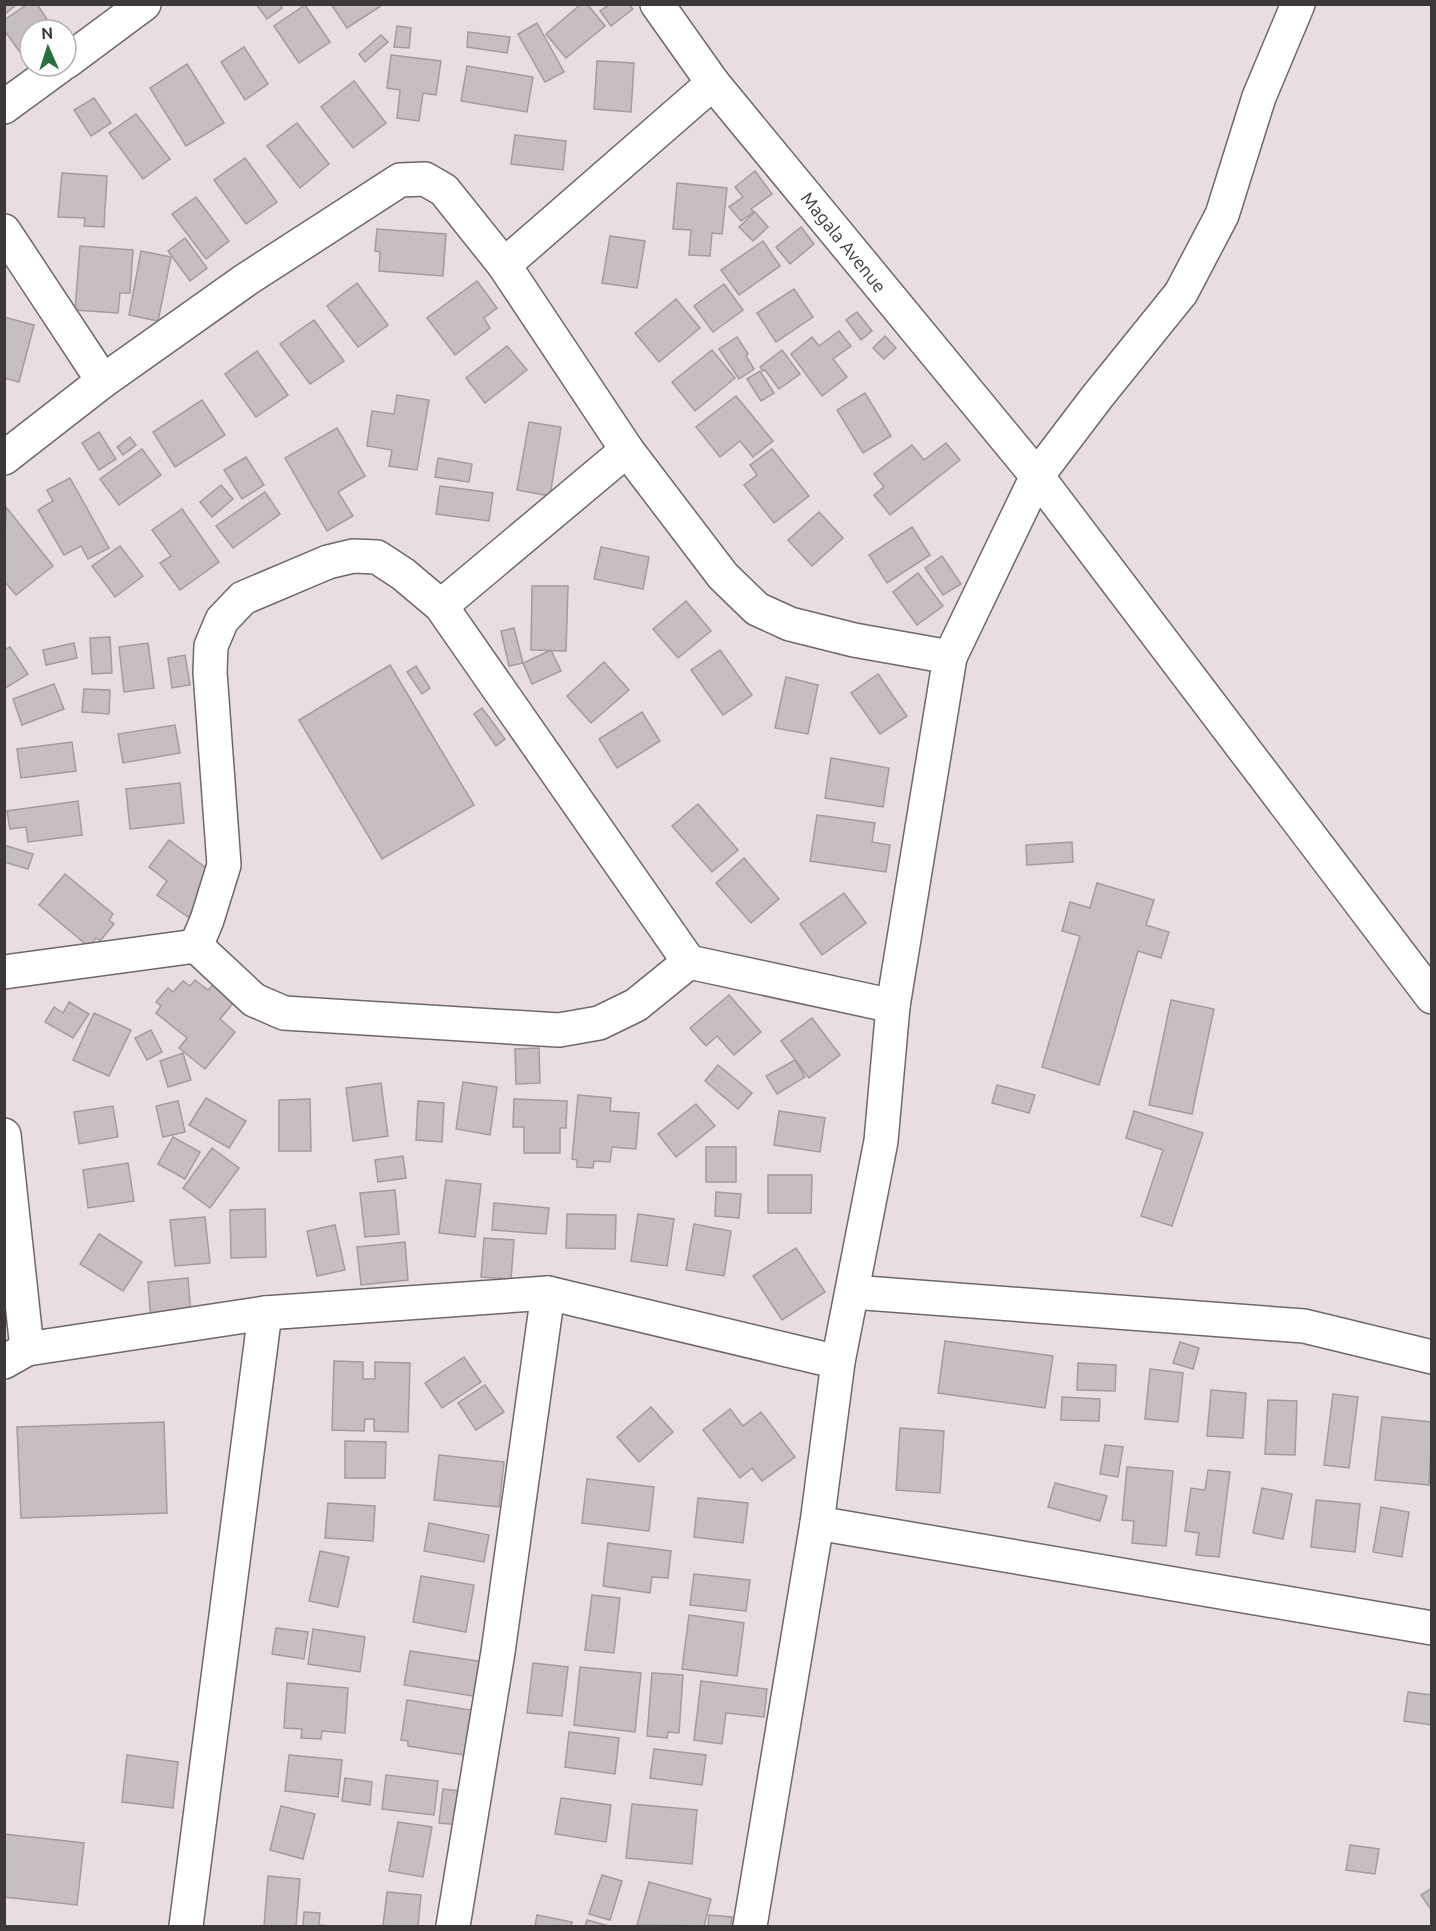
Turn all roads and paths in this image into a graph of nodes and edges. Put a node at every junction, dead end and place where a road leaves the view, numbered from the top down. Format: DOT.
graph roads {
  1 [pos="144,4"];
  2 [pos="657,4"];
  3 [pos="1298,4"];
  4 [pos="78,53"];
  5 [pos="44,78"];
  6 [pos="713,83"];
  7 [pos="4,107"];
  8 [pos="4,231"];
  9 [pos="504,265"];
  10 [pos="103,381"];
  11 [pos="627,450"];
  12 [pos="4,458"];
  13 [pos="1037,476"];
  14 [pos="441,606"];
  15 [pos="950,657"];
  16 [pos="196,946"];
  17 [pos="689,962"];
  18 [pos="4,972"];
  19 [pos="1431,997"];
  20 [pos="893,1006"];
  21 [pos="4,1135"];
  22 [pos="852,1292"];
  23 [pos="548,1293"];
  24 [pos="265,1313"];
  25 [pos="16,1355"];
  26 [pos="1431,1357"];
  27 [pos="838,1362"];
  28 [pos="817,1522"];
  29 [pos="1431,1628"];
  30 [pos="186,1926"];
  31 [pos="453,1926"];
  32 [pos="750,1926"];
  1 -- 4 [label="street"];
  2 -- 6 [label="street, Magala Avenue"];
  3 -- 13 [label="street"];
  5 -- 7 [label="street"];
  6 -- 9 [label="street"];
  6 -- 13 [label="street, Magala Avenue"];
  8 -- 10 [label="street"];
  9 -- 10 [label="street"];
  9 -- 11 [label="street"];
  10 -- 12 [label="street"];
  11 -- 14 [label="street"];
  11 -- 15 [label="street"];
  13 -- 15 [label="street"];
  13 -- 19 [label="street, Magala Avenue"];
  14 -- 16 [label="street"];
  14 -- 17 [label="street"];
  15 -- 20 [label="street"];
  16 -- 17 [label="street"];
  16 -- 18 [label="street"];
  17 -- 20 [label="street"];
  20 -- 22 [label="street"];
  21 -- 25 [label="street"];
  22 -- 26 [label="street"];
  22 -- 27 [label="street"];
  23 -- 24 [label="street"];
  23 -- 27 [label="street"];
  23 -- 31 [label="street"];
  24 -- 25 [label="street"];
  24 -- 30 [label="street"];
  27 -- 28 [label="street"];
  28 -- 29 [label="street"];
  28 -- 32 [label="street"];
}
